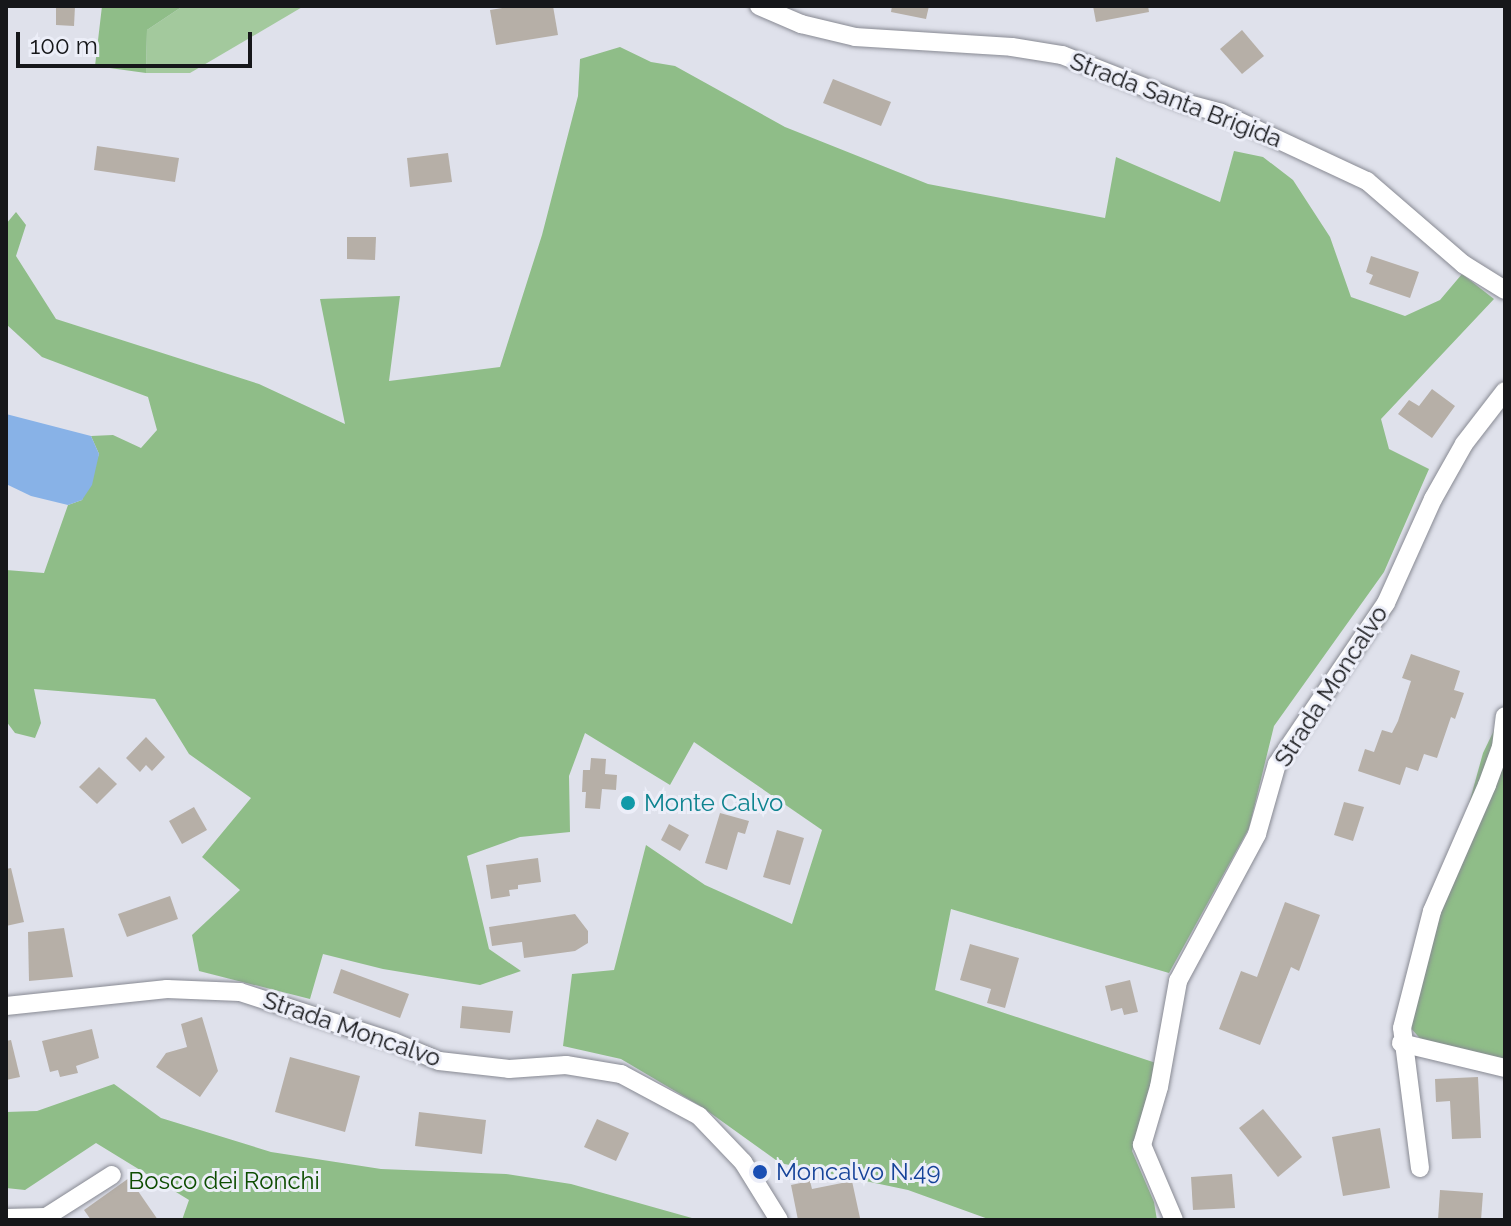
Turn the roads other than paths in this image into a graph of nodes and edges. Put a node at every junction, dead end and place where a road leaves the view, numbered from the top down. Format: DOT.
graph roads {
  1 [pos="759,6"];
  2 [pos="1505,290"];
  3 [pos="1505,391"];
  4 [pos="1505,716"];
  5 [pos="6,1006"];
  6 [pos="1401,1043"];
  7 [pos="1505,1068"];
  8 [pos="1420,1168"];
  9 [pos="112,1175"];
  10 [pos="6,1218"];
  11 [pos="779,1220"];
  12 [pos="1174,1220"];
  1 -- 2 [label="street, Strada Santa Brigida"];
  3 -- 12 [label="street, Strada Moncalvo"];
  4 -- 6 [label="street"];
  5 -- 11 [label="street, Strada Moncalvo"];
  6 -- 7 [label="street"];
  6 -- 8 [label="street"];
  9 -- 10 [label="street"];
}
